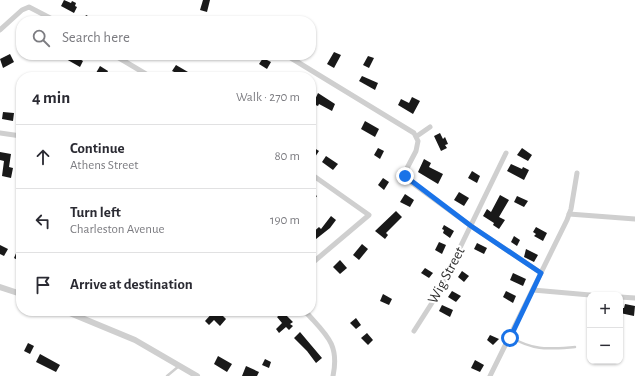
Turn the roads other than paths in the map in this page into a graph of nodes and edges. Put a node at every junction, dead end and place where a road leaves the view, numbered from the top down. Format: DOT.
graph roads {
  1 [pos="46,16"];
  2 [pos="0,30"];
  3 [pos="122,60"];
  4 [pos="294,60"];
  5 [pos="143,72"];
  6 [pos="313,72"];
  7 [pos="316,74"];
  8 [pos="430,126"];
  9 [pos="0,133"];
  10 [pos="16,135"];
  11 [pos="417,136"];
  12 [pos="506,153"];
  13 [pos="576,173"];
  14 [pos="316,178"];
  15 [pos="569,214"];
  16 [pos="635,219"];
  17 [pos="471,226"];
  18 [pos="316,260"];
  19 [pos="541,273"];
  20 [pos="0,287"];
  21 [pos="533,290"];
  22 [pos="16,292"];
  23 [pos="587,295"];
  24 [pos="623,297"];
  25 [pos="635,298"];
  26 [pos="77,316"];
  27 [pos="309,316"];
  28 [pos="414,331"];
  29 [pos="510,338"];
  30 [pos="575,348"];
  31 [pos="180,366"];
  32 [pos="167,376"];
  33 [pos="196,376"];
  34 [pos="333,376"];
  35 [pos="490,376"];
  1 -- 2 [label="street"];
  3 -- 5 [label="street"];
  4 -- 6 [label="street"];
  7 -- 11 [label="street"];
  8 -- 11 [label="street"];
  9 -- 10 [label="street"];
  11 -- 17 [label="street"];
  12 -- 17 [label="street, Wig Street"];
  13 -- 15 [label="street"];
  14 -- 18 [label="street"];
  15 -- 16 [label="street"];
  15 -- 19 [label="street"];
  17 -- 19 [label="street"];
  17 -- 28 [label="street, Wig Street"];
  19 -- 21 [label="street"];
  20 -- 22 [label="street"];
  21 -- 23 [label="street"];
  21 -- 29 [label="street"];
  24 -- 25 [label="street"];
  26 -- 31 [label="street"];
  27 -- 34 [label="street"];
  29 -- 30 [label="lane"];
  29 -- 35 [label="street"];
  31 -- 32 [label="lane"];
  31 -- 33 [label="street"];
}
